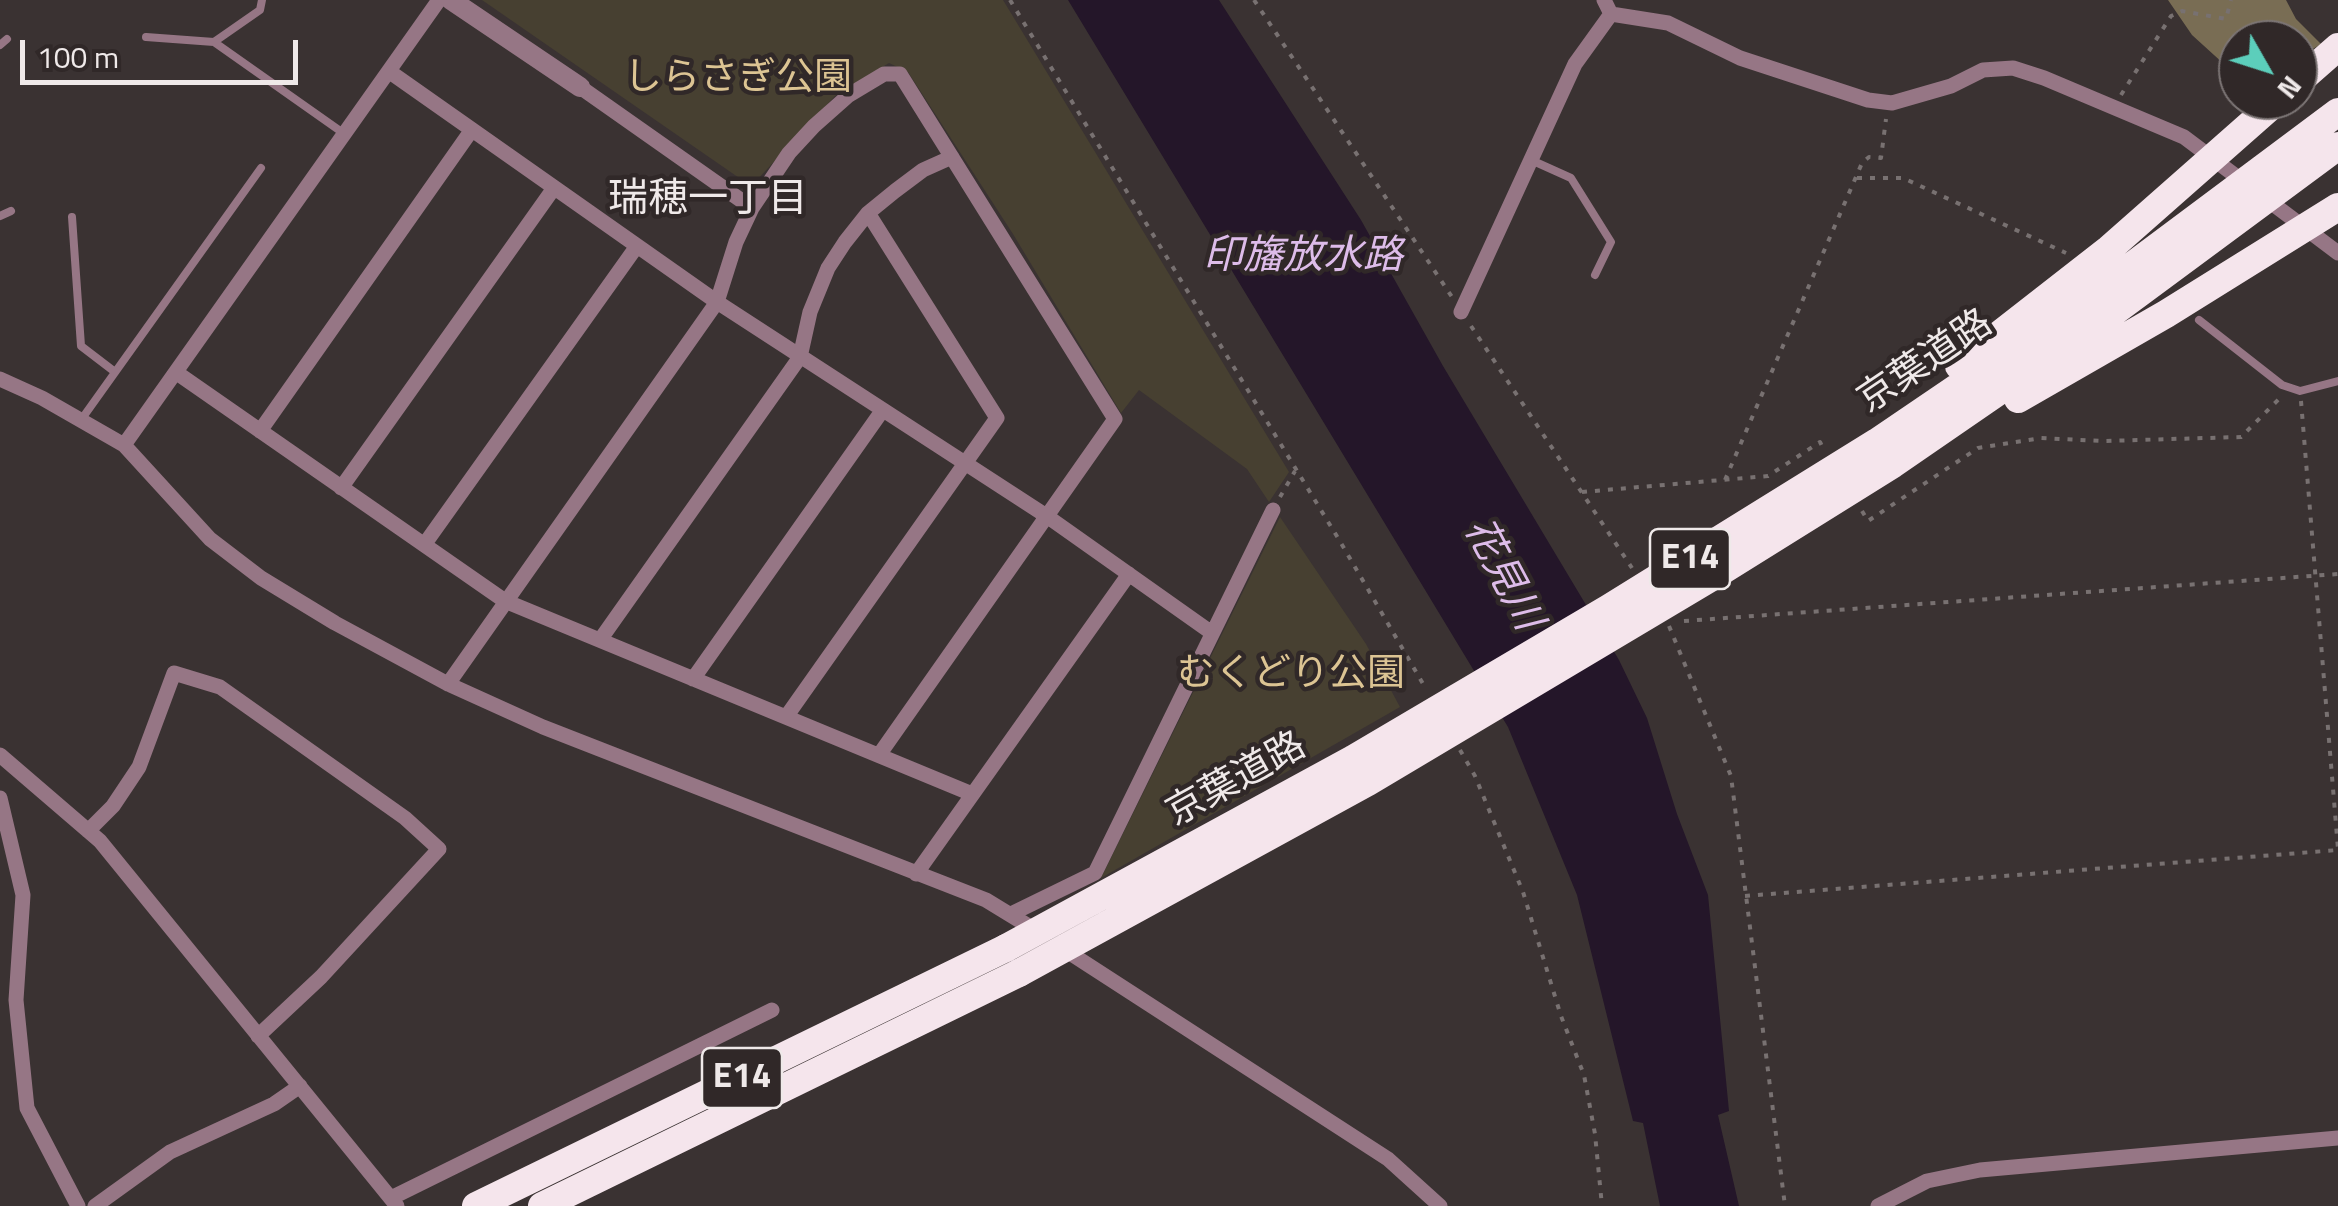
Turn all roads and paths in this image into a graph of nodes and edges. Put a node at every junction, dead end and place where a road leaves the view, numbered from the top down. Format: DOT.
graph roads {
  1 [pos="262,0"];
  2 [pos="439,0"];
  3 [pos="450,0"];
  4 [pos="1010,0"];
  5 [pos="1254,0"];
  6 [pos="2232,0"];
  7 [pos="1608,7"];
  8 [pos="146,37"];
  9 [pos="214,42"];
  10 [pos="390,72"];
  11 [pos="580,87"];
  12 [pos="1888,102"];
  13 [pos="2113,107"];
  14 [pos="2338,112"];
  15 [pos="2255,120"];
  16 [pos="471,131"];
  17 [pos="346,135"];
  18 [pos="2338,146"];
  19 [pos="952,157"];
  20 [pos="1531,160"];
  21 [pos="261,168"];
  22 [pos="1857,178"];
  23 [pos="554,188"];
  24 [pos="2338,207"];
  25 [pos="752,208"];
  26 [pos="11,212"];
  27 [pos="868,213"];
  28 [pos="0,216"];
  29 [pos="72,218"];
  30 [pos="637,246"];
  31 [pos="2338,254"];
  32 [pos="2081,261"];
  33 [pos="1594,275"];
  34 [pos="717,302"];
  35 [pos="1461,312"];
  36 [pos="2199,320"];
  37 [pos="800,357"];
  38 [pos="115,372"];
  39 [pos="177,374"];
  40 [pos="0,378"];
  41 [pos="2338,381"];
  42 [pos="2296,390"];
  43 [pos="882,410"];
  44 [pos="80,420"];
  45 [pos="260,431"];
  46 [pos="2041,438"];
  47 [pos="1820,442"];
  48 [pos="124,445"];
  49 [pos="965,463"];
  50 [pos="1296,470"];
  51 [pos="1725,480"];
  52 [pos="341,488"];
  53 [pos="1582,492"];
  54 [pos="1273,510"];
  55 [pos="1048,517"];
  56 [pos="424,545"];
  57 [pos="1705,566"];
  58 [pos="1129,574"];
  59 [pos="2338,574"];
  60 [pos="2316,576"];
  61 [pos="1638,578"];
  62 [pos="506,602"];
  63 [pos="1212,633"];
  64 [pos="600,640"];
  65 [pos="693,679"];
  66 [pos="448,684"];
  67 [pos="1434,702"];
  68 [pos="786,717"];
  69 [pos="1458,747"];
  70 [pos="0,755"];
  71 [pos="878,755"];
  72 [pos="972,794"];
  73 [pos="0,798"];
  74 [pos="88,831"];
  75 [pos="2338,850"];
  76 [pos="916,874"];
  77 [pos="1746,896"];
  78 [pos="1013,914"];
  79 [pos="1012,960"];
  80 [pos="772,1010"];
  81 [pos="258,1036"];
  82 [pos="300,1086"];
  83 [pos="2338,1138"];
  84 [pos="394,1202"];
  85 [pos="78,1206"];
  86 [pos="96,1206"];
  87 [pos="476,1206"];
  88 [pos="542,1206"];
  89 [pos="1440,1206"];
  90 [pos="1602,1206"];
  91 [pos="1785,1206"];
  92 [pos="1878,1206"];
  1 -- 9 [label="lane"];
  2 -- 10 [label="street"];
  3 -- 11 [label="street"];
  4 -- 50 [label="path"];
  5 -- 35 [label="path"];
  6 -- 13 [label="path"];
  7 -- 12 [label="street"];
  7 -- 20 [label="street"];
  8 -- 9 [label="lane"];
  9 -- 17 [label="lane"];
  10 -- 16 [label="street"];
  10 -- 17 [label="street"];
  11 -- 25 [label="street"];
  12 -- 13 [label="street"];
  12 -- 22 [label="path"];
  13 -- 31 [label="street"];
  14 -- 57 [label="highway, 京葉道路 / E14, bridge"];
  15 -- 57 [label="highway, bridge"];
  16 -- 23 [label="street"];
  16 -- 45 [label="street"];
  17 -- 39 [label="street"];
  18 -- 57 [label="highway, 京葉道路 / E14, bridge"];
  19 -- 25 [label="street"];
  19 -- 27 [label="street"];
  19 -- 55 [label="street"];
  20 -- 33 [label="lane"];
  20 -- 35 [label="street"];
  21 -- 38 [label="lane"];
  22 -- 32 [label="path"];
  22 -- 51 [label="path"];
  23 -- 30 [label="street"];
  23 -- 52 [label="street"];
  24 -- 57 [label="highway, bridge"];
  25 -- 34 [label="street"];
  26 -- 28 [label="lane"];
  27 -- 37 [label="street"];
  27 -- 49 [label="street"];
  29 -- 38 [label="lane"];
  30 -- 34 [label="street"];
  30 -- 56 [label="street"];
  34 -- 37 [label="street"];
  34 -- 62 [label="street"];
  35 -- 53 [label="path"];
  36 -- 42 [label="lane"];
  37 -- 43 [label="street"];
  37 -- 64 [label="street"];
  38 -- 44 [label="lane"];
  39 -- 45 [label="street"];
  39 -- 48 [label="street"];
  40 -- 44 [label="street"];
  41 -- 42 [label="lane"];
  42 -- 46 [label="path"];
  42 -- 60 [label="path"];
  43 -- 49 [label="street"];
  43 -- 65 [label="street"];
  44 -- 48 [label="street"];
  45 -- 52 [label="street"];
  47 -- 51 [label="path"];
  48 -- 66 [label="street"];
  49 -- 55 [label="street"];
  49 -- 68 [label="street"];
  50 -- 54 [label="path"];
  50 -- 67 [label="path"];
  51 -- 53 [label="path"];
  52 -- 56 [label="street"];
  53 -- 61 [label="path"];
  54 -- 63 [label="street"];
  55 -- 58 [label="street"];
  55 -- 71 [label="street"];
  56 -- 62 [label="street"];
  57 -- 79 [label="highway, 京葉道路 / E14, bridge"];
  58 -- 63 [label="street"];
  58 -- 72 [label="street"];
  59 -- 60 [label="path"];
  60 -- 75 [label="path"];
  60 -- 77 [label="path"];
  62 -- 64 [label="street"];
  62 -- 66 [label="street"];
  63 -- 78 [label="street"];
  64 -- 65 [label="street"];
  65 -- 68 [label="street"];
  66 -- 76 [label="street"];
  68 -- 71 [label="street"];
  69 -- 90 [label="path"];
  70 -- 74 [label="street"];
  71 -- 72 [label="street"];
  72 -- 76 [label="street"];
  73 -- 85 [label="street"];
  74 -- 81 [label="street"];
  74 -- 81 [label="street"];
  75 -- 77 [label="path"];
  76 -- 78 [label="street"];
  77 -- 91 [label="path"];
  78 -- 89 [label="street"];
  79 -- 87 [label="highway, 京葉道路 / E14"];
  79 -- 88 [label="highway, 京葉道路 / E14"];
  80 -- 84 [label="street"];
  81 -- 82 [label="street"];
  82 -- 84 [label="street"];
  82 -- 86 [label="street"];
  83 -- 92 [label="street"];
}
